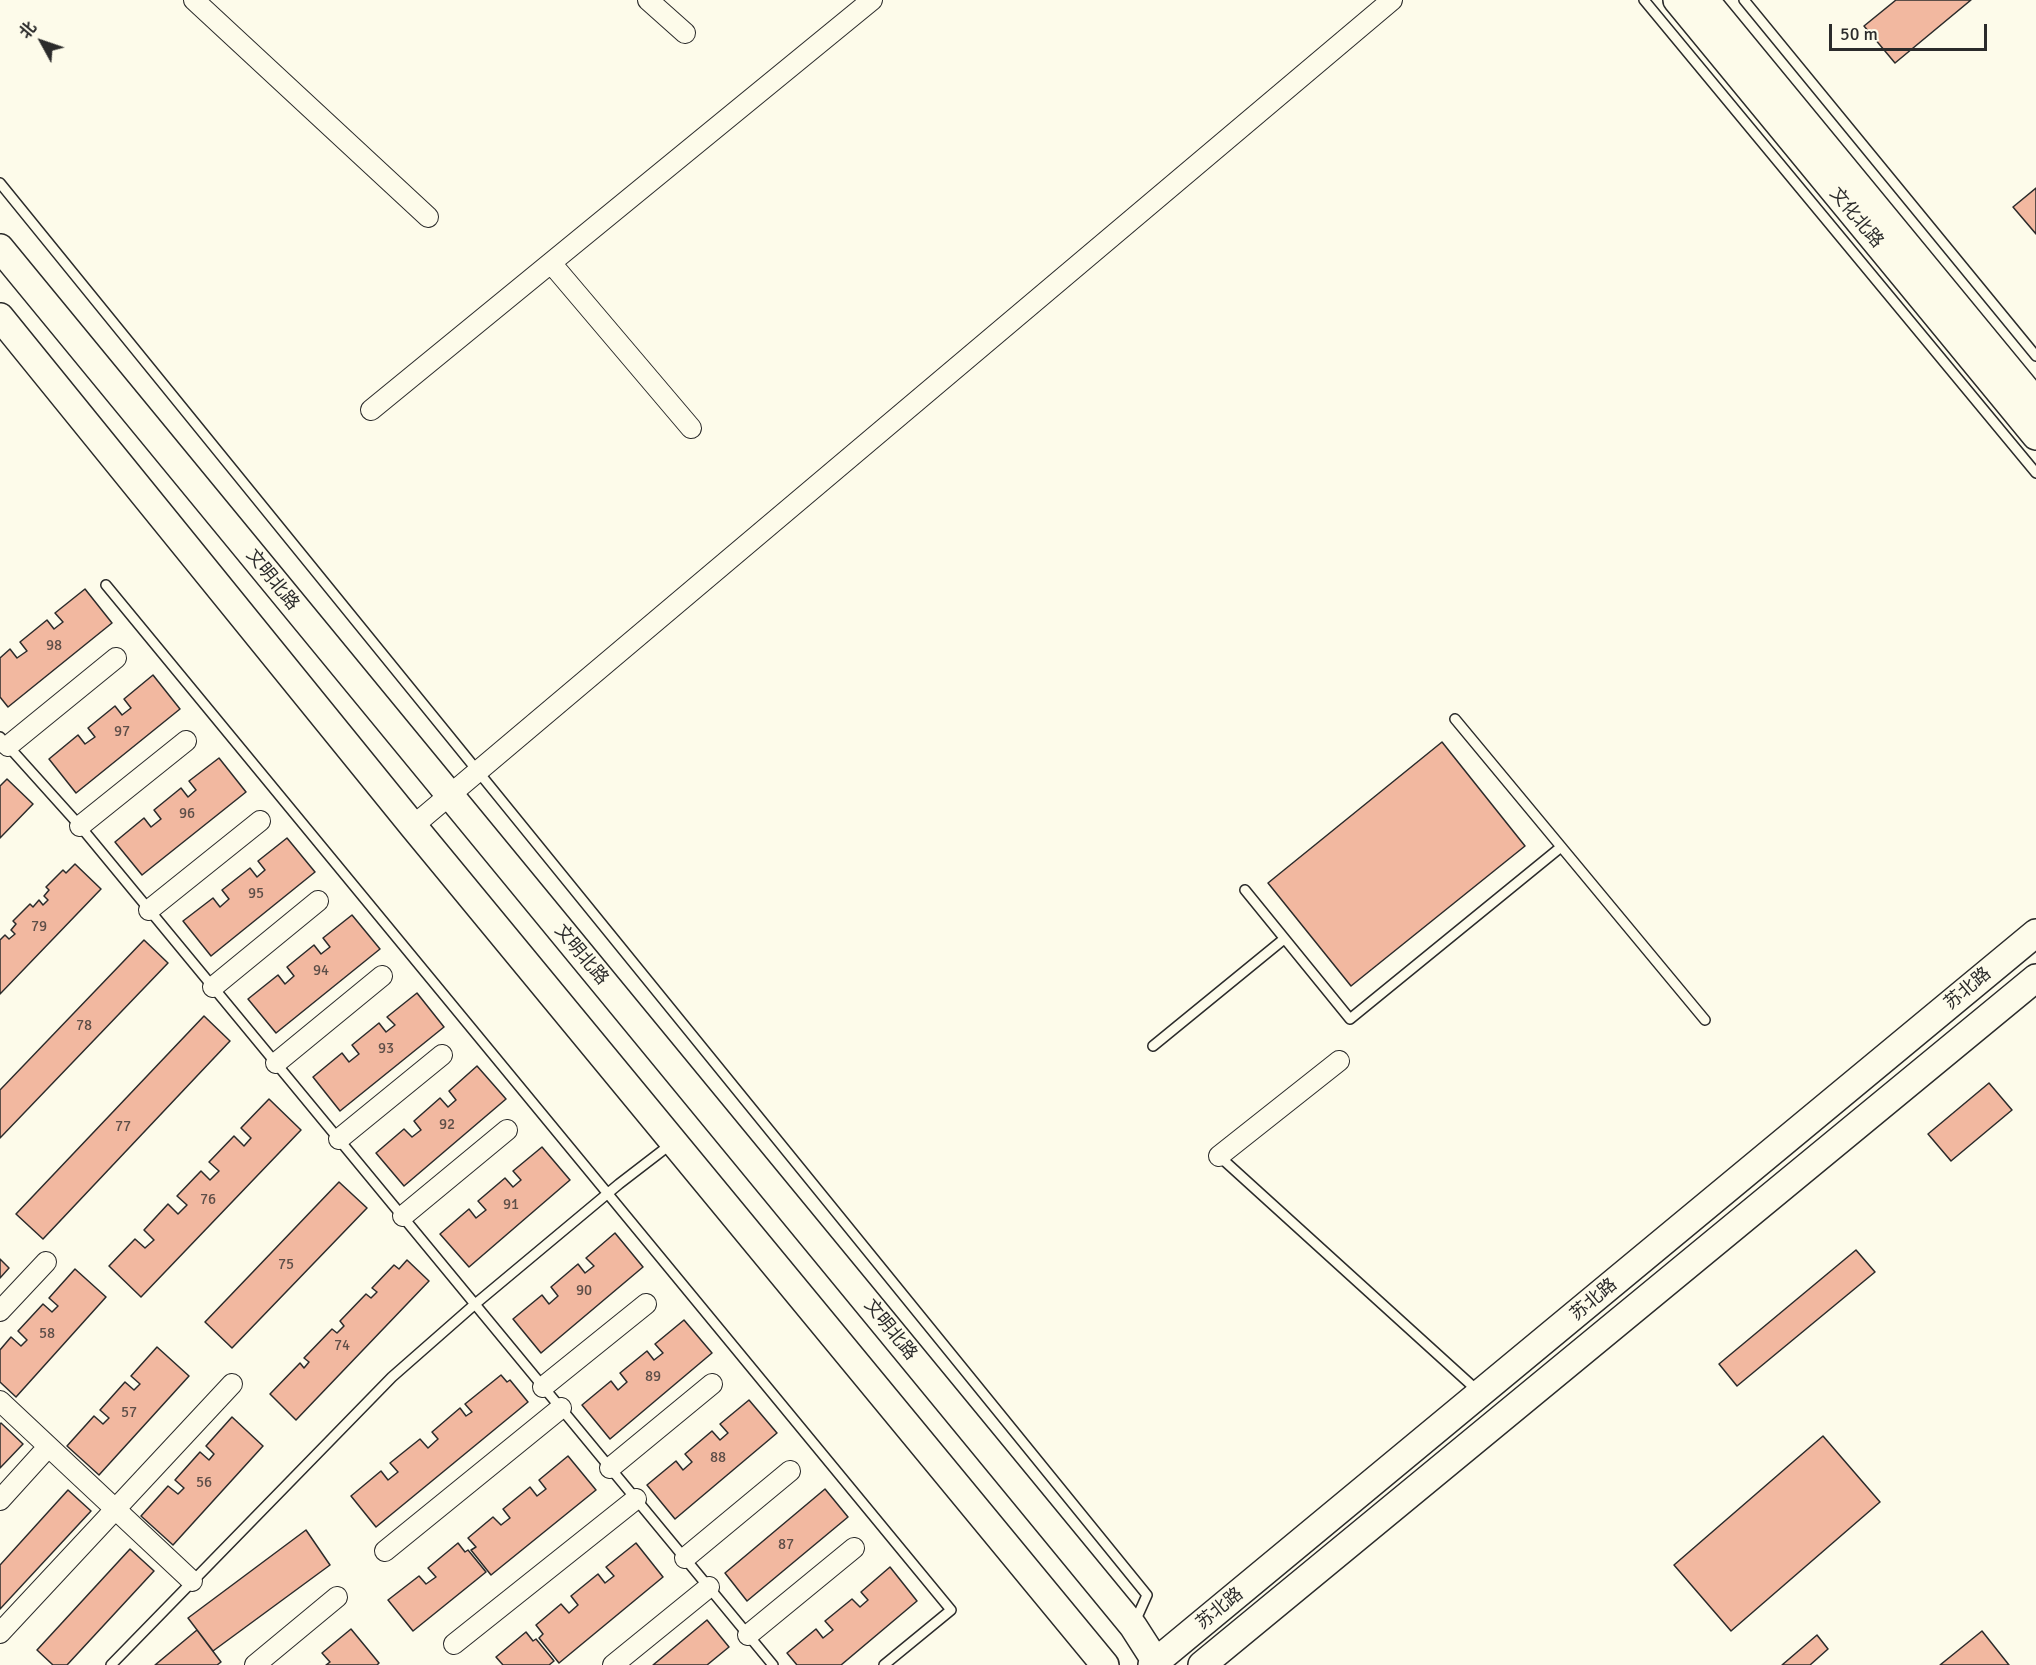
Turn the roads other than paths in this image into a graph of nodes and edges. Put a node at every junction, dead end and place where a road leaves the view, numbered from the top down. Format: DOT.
graph roads {
  1 [pos="194,0"];
  2 [pos="648,0"];
  3 [pos="872,0"];
  4 [pos="1392,0"];
  5 [pos="1644,0"];
  6 [pos="1677,0"];
  7 [pos="1705,0"];
  8 [pos="1744,0"];
  9 [pos="685,33"];
  10 [pos="0,183"];
  11 [pos="428,217"];
  12 [pos="0,248"];
  13 [pos="551,263"];
  14 [pos="0,317"];
  15 [pos="2036,356"];
  16 [pos="2036,402"];
  17 [pos="371,410"];
  18 [pos="691,428"];
  19 [pos="2036,436"];
  20 [pos="2036,473"];
  21 [pos="106,585"];
  22 [pos="116,658"];
  23 [pos="1455,719"];
  24 [pos="186,741"];
  25 [pos="4,742"];
  26 [pos="477,771"];
  27 [pos="448,796"];
  28 [pos="260,821"];
  29 [pos="80,826"];
  30 [pos="413,826"];
  31 [pos="1561,847"];
  32 [pos="1245,890"];
  33 [pos="318,901"];
  34 [pos="149,910"];
  35 [pos="2036,933"];
  36 [pos="1284,939"];
  37 [pos="382,976"];
  38 [pos="2036,978"];
  39 [pos="213,987"];
  40 [pos="1704,1020"];
  41 [pos="1152,1046"];
  42 [pos="442,1055"];
  43 [pos="1339,1061"];
  44 [pos="276,1063"];
  45 [pos="507,1130"];
  46 [pos="339,1139"];
  47 [pos="675,1141"];
  48 [pos="1219,1156"];
  49 [pos="608,1194"];
  50 [pos="403,1216"];
  51 [pos="46,1262"];
  52 [pos="646,1304"];
  53 [pos="474,1305"];
  54 [pos="0,1311"];
  55 [pos="232,1384"];
  56 [pos="712,1384"];
  57 [pos="543,1387"];
  58 [pos="1480,1394"];
  59 [pos="0,1401"];
  60 [pos="561,1408"];
  61 [pos="48,1447"];
  62 [pos="610,1468"];
  63 [pos="790,1471"];
  64 [pos="636,1499"];
  65 [pos="0,1500"];
  66 [pos="115,1509"];
  67 [pos="854,1548"];
  68 [pos="385,1551"];
  69 [pos="685,1558"];
  70 [pos="192,1581"];
  71 [pos="709,1587"];
  72 [pos="337,1597"];
  73 [pos="1133,1626"];
  74 [pos="0,1633"];
  75 [pos="748,1635"];
  76 [pos="454,1644"];
  77 [pos="1155,1664"];
  78 [pos="111,1665"];
  79 [pos="255,1665"];
  80 [pos="613,1665"];
  81 [pos="773,1665"];
  82 [pos="884,1665"];
  83 [pos="1105,1665"];
  84 [pos="1202,1665"];
  1 -- 11 [label="street"];
  2 -- 9 [label="street"];
  3 -- 13 [label="street"];
  4 -- 26 [label="street"];
  5 -- 20 [label="lane"];
  6 -- 19 [label="street, 文化北路"];
  7 -- 16 [label="street, 文化北路"];
  8 -- 15 [label="lane"];
  10 -- 26 [label="lane"];
  12 -- 27 [label="street, 文明北路"];
  13 -- 17 [label="street"];
  13 -- 18 [label="street"];
  14 -- 30 [label="street"];
  21 -- 49 [label="lane"];
  22 -- 25 [label="street"];
  23 -- 31 [label="lane"];
  24 -- 29 [label="street"];
  25 -- 29 [label="lane"];
  26 -- 27 [label="street"];
  26 -- 73 [label="lane"];
  27 -- 30 [label="street"];
  27 -- 73 [label="street, 文明北路"];
  28 -- 34 [label="street"];
  29 -- 34 [label="lane"];
  30 -- 47 [label="street"];
  31 -- 36 [label="lane"];
  31 -- 40 [label="lane"];
  32 -- 36 [label="lane"];
  33 -- 39 [label="street"];
  34 -- 39 [label="lane"];
  35 -- 58 [label="street, 苏北路"];
  36 -- 41 [label="lane"];
  37 -- 44 [label="street"];
  38 -- 84 [label="street, 苏北路"];
  39 -- 44 [label="lane"];
  42 -- 46 [label="street"];
  43 -- 48 [label="street"];
  44 -- 46 [label="lane"];
  45 -- 50 [label="street"];
  46 -- 50 [label="lane"];
  47 -- 49 [label="lane"];
  47 -- 83 [label="street"];
  48 -- 58 [label="lane"];
  49 -- 53 [label="lane"];
  49 -- 82 [label="lane"];
  50 -- 53 [label="lane"];
  51 -- 54 [label="street"];
  52 -- 57 [label="street"];
  53 -- 57 [label="lane"];
  53 -- 70 [label="lane"];
  55 -- 66 [label="street"];
  56 -- 62 [label="street"];
  57 -- 60 [label="lane"];
  58 -- 77 [label="street, 苏北路"];
  59 -- 61 [label="street"];
  60 -- 62 [label="lane"];
  60 -- 68 [label="street"];
  61 -- 65 [label="street"];
  61 -- 66 [label="street"];
  62 -- 64 [label="lane"];
  63 -- 69 [label="street"];
  64 -- 69 [label="lane"];
  64 -- 76 [label="street"];
  66 -- 70 [label="street"];
  66 -- 74 [label="street"];
  67 -- 75 [label="street"];
  69 -- 71 [label="lane"];
  70 -- 78 [label="lane"];
  71 -- 75 [label="lane"];
  71 -- 80 [label="street"];
  72 -- 79 [label="street"];
  73 -- 77 [label="street, 文明北路"];
  75 -- 81 [label="lane"];
}
